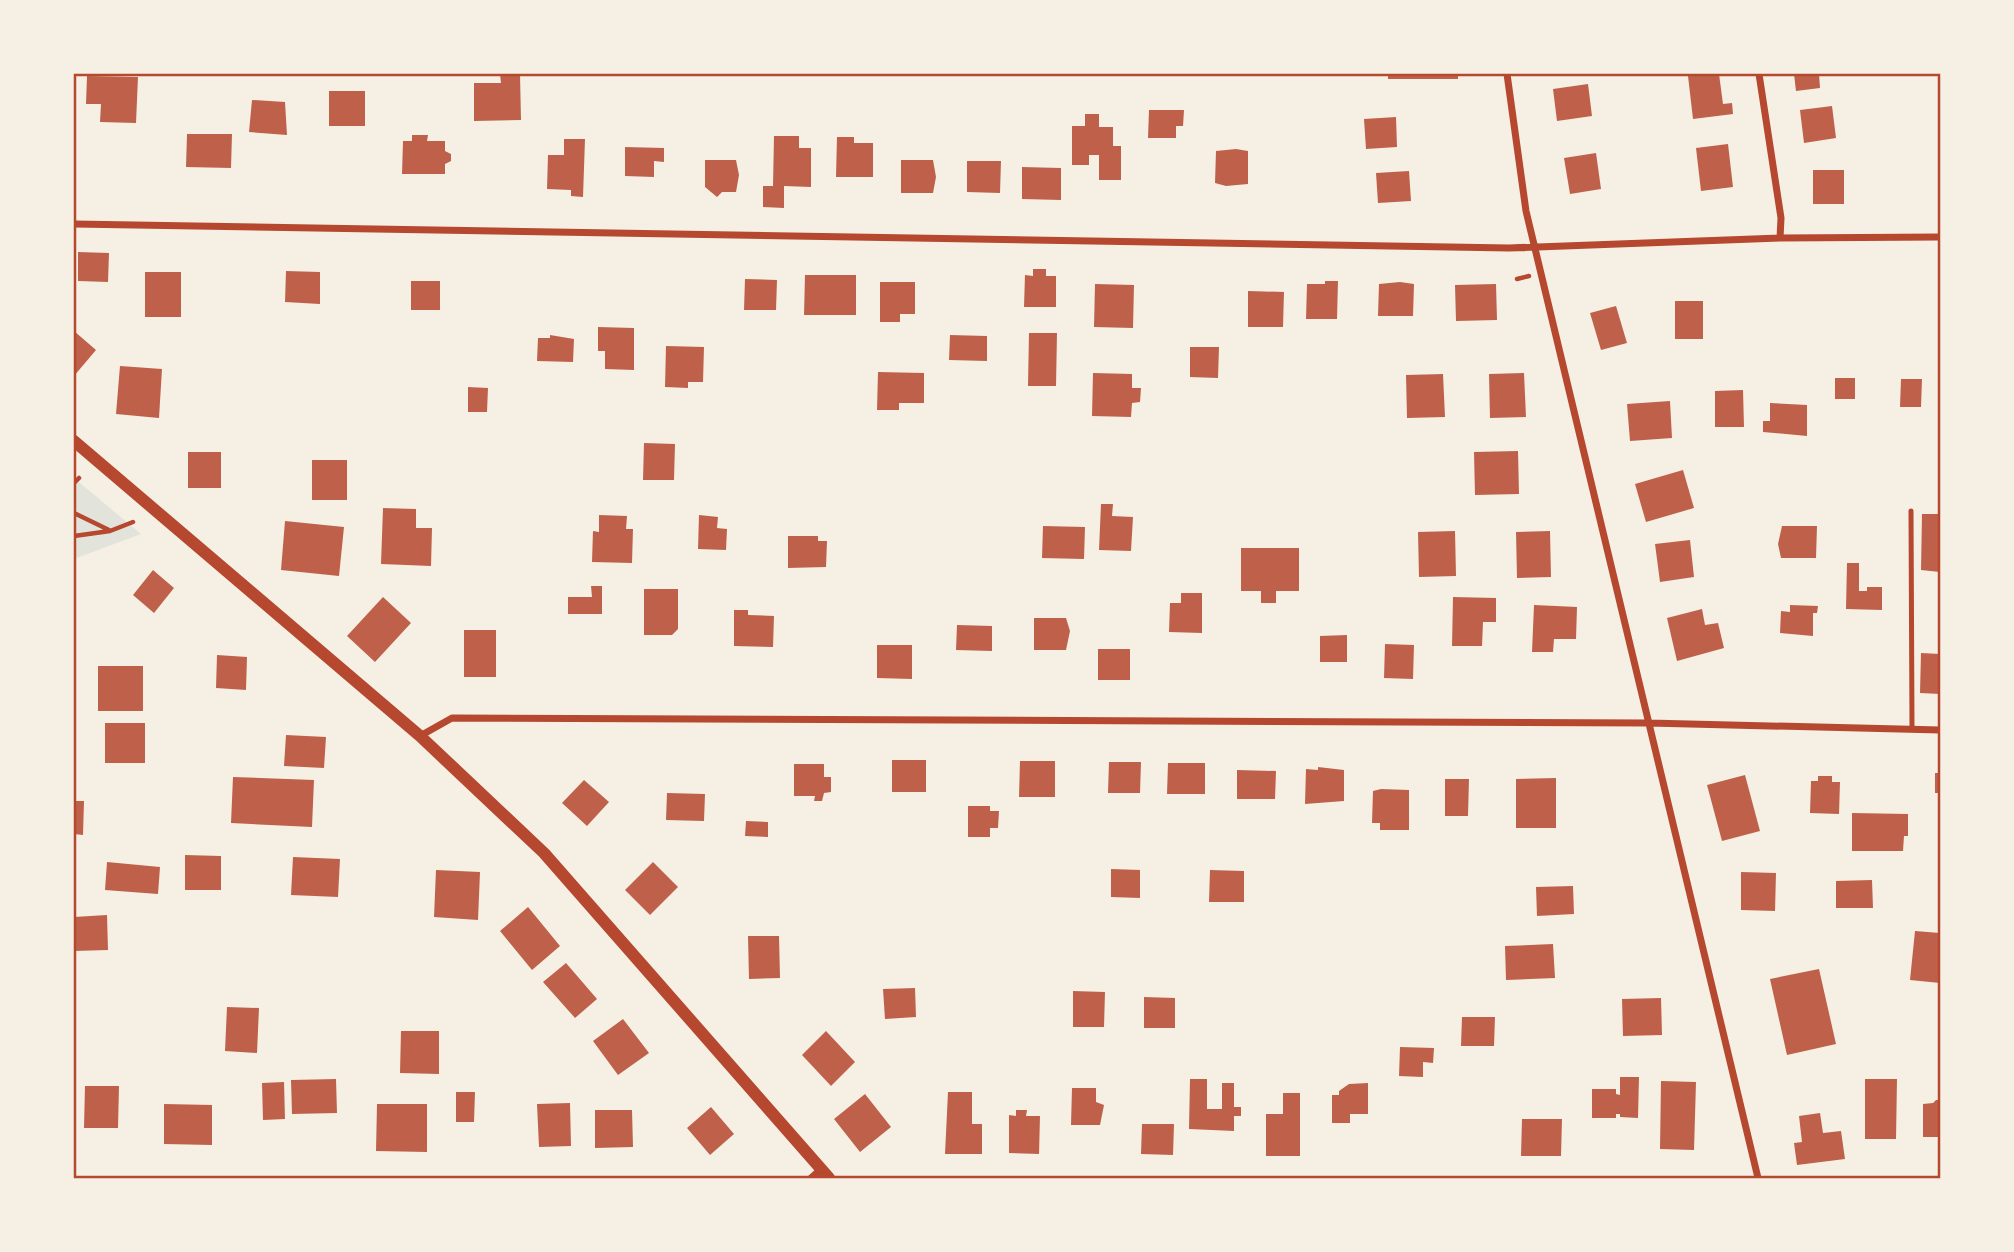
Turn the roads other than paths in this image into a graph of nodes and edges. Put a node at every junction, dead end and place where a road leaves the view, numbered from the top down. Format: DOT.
graph roads {
  1 [pos="1507,74"];
  2 [pos="1759,74"];
  3 [pos="74,223"];
  4 [pos="1941,237"];
  5 [pos="1780,238"];
  6 [pos="1534,247"];
  7 [pos="74,442"];
  8 [pos="1911,512"];
  9 [pos="1649,723"];
  10 [pos="1912,729"];
  11 [pos="1941,730"];
  12 [pos="420,736"];
  13 [pos="825,1174"];
  14 [pos="811,1178"];
  15 [pos="1758,1178"];
  1 -- 6 [label="street"];
  2 -- 5 [label="street"];
  3 -- 6 [label="street"];
  4 -- 5 [label="street"];
  5 -- 6 [label="street"];
  6 -- 9 [label="street"];
  7 -- 12 [label="street"];
  8 -- 10 [label="lane"];
  9 -- 10 [label="street"];
  9 -- 12 [label="street"];
  9 -- 15 [label="street"];
  10 -- 11 [label="street"];
  12 -- 13 [label="street"];
  13 -- 14 [label="street"];
}
